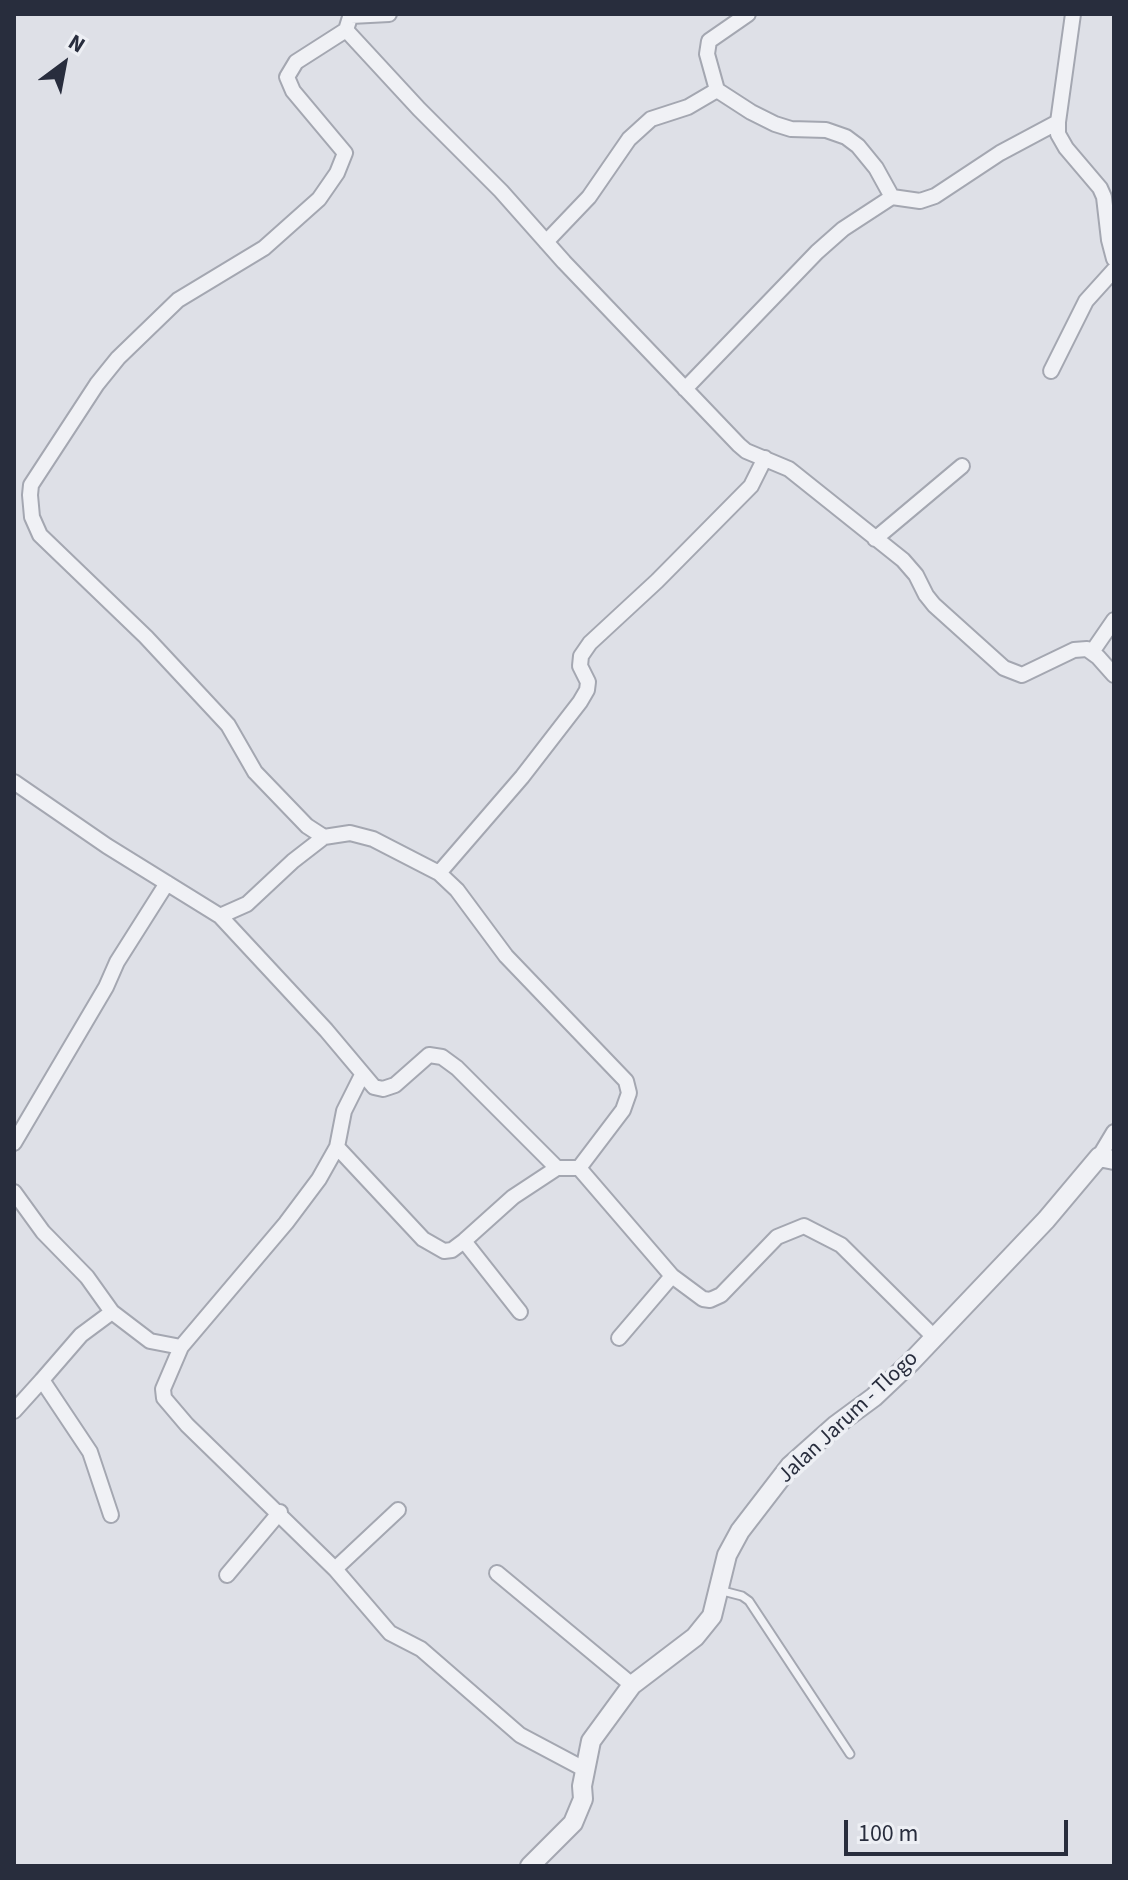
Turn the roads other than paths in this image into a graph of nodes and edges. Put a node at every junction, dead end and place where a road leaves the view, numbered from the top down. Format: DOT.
graph roads {
  1 [pos="389,14"];
  2 [pos="748,14"];
  3 [pos="1073,14"];
  4 [pos="349,20"];
  5 [pos="717,90"];
  6 [pos="1058,122"];
  7 [pos="892,197"];
  8 [pos="546,242"];
  9 [pos="1114,259"];
  10 [pos="1114,270"];
  11 [pos="1051,371"];
  12 [pos="685,389"];
  13 [pos="765,458"];
  14 [pos="962,466"];
  15 [pos="875,539"];
  16 [pos="1114,620"];
  17 [pos="1092,652"];
  18 [pos="1114,675"];
  19 [pos="14,782"];
  20 [pos="324,837"];
  21 [pos="439,873"];
  22 [pos="167,883"];
  23 [pos="220,916"];
  24 [pos="362,1075"];
  25 [pos="1114,1132"];
  26 [pos="14,1143"];
  27 [pos="337,1147"];
  28 [pos="1107,1158"];
  29 [pos="557,1168"];
  30 [pos="579,1168"];
  31 [pos="14,1192"];
  32 [pos="464,1241"];
  33 [pos="672,1276"];
  34 [pos="112,1312"];
  35 [pos="520,1312"];
  36 [pos="934,1337"];
  37 [pos="619,1338"];
  38 [pos="181,1347"];
  39 [pos="42,1380"];
  40 [pos="14,1411"];
  41 [pos="398,1510"];
  42 [pos="280,1512"];
  43 [pos="111,1515"];
  44 [pos="335,1569"];
  45 [pos="497,1573"];
  46 [pos="227,1575"];
  47 [pos="717,1590"];
  48 [pos="632,1685"];
  49 [pos="850,1754"];
  50 [pos="584,1769"];
  51 [pos="530,1866"];
  1 -- 4 [label="street"];
  2 -- 5 [label="street"];
  3 -- 6 [label="street"];
  4 -- 8 [label="street"];
  4 -- 20 [label="street"];
  5 -- 7 [label="street"];
  5 -- 8 [label="street"];
  6 -- 7 [label="street"];
  6 -- 9 [label="street"];
  7 -- 12 [label="street"];
  8 -- 12 [label="street"];
  10 -- 11 [label="street"];
  12 -- 13 [label="street"];
  13 -- 15 [label="street"];
  13 -- 21 [label="street"];
  14 -- 15 [label="street"];
  15 -- 17 [label="street"];
  16 -- 17 [label="street"];
  17 -- 18 [label="street"];
  19 -- 22 [label="street"];
  20 -- 21 [label="street"];
  20 -- 23 [label="street"];
  21 -- 30 [label="street"];
  22 -- 23 [label="street"];
  22 -- 26 [label="street"];
  23 -- 24 [label="street"];
  24 -- 27 [label="street"];
  24 -- 29 [label="street"];
  25 -- 28 [label="street"];
  27 -- 32 [label="street"];
  27 -- 38 [label="street"];
  28 -- 36 [label="street, Jalan Jarum - Tlogo"];
  29 -- 30 [label="street"];
  29 -- 32 [label="street"];
  30 -- 33 [label="street"];
  31 -- 34 [label="street"];
  32 -- 35 [label="street"];
  33 -- 36 [label="street"];
  33 -- 37 [label="street"];
  34 -- 38 [label="street"];
  34 -- 39 [label="street"];
  36 -- 47 [label="street, Jalan Jarum - Tlogo"];
  38 -- 42 [label="street"];
  39 -- 40 [label="street"];
  39 -- 43 [label="street"];
  41 -- 44 [label="street"];
  42 -- 44 [label="street"];
  42 -- 46 [label="street"];
  44 -- 50 [label="street"];
  45 -- 48 [label="street"];
  47 -- 48 [label="street, Jalan Jarum - Tlogo"];
  47 -- 49 [label="lane"];
  48 -- 50 [label="street, Jalan Jarum - Tlogo"];
  50 -- 51 [label="street, Jalan Jarum - Tlogo"];
}
